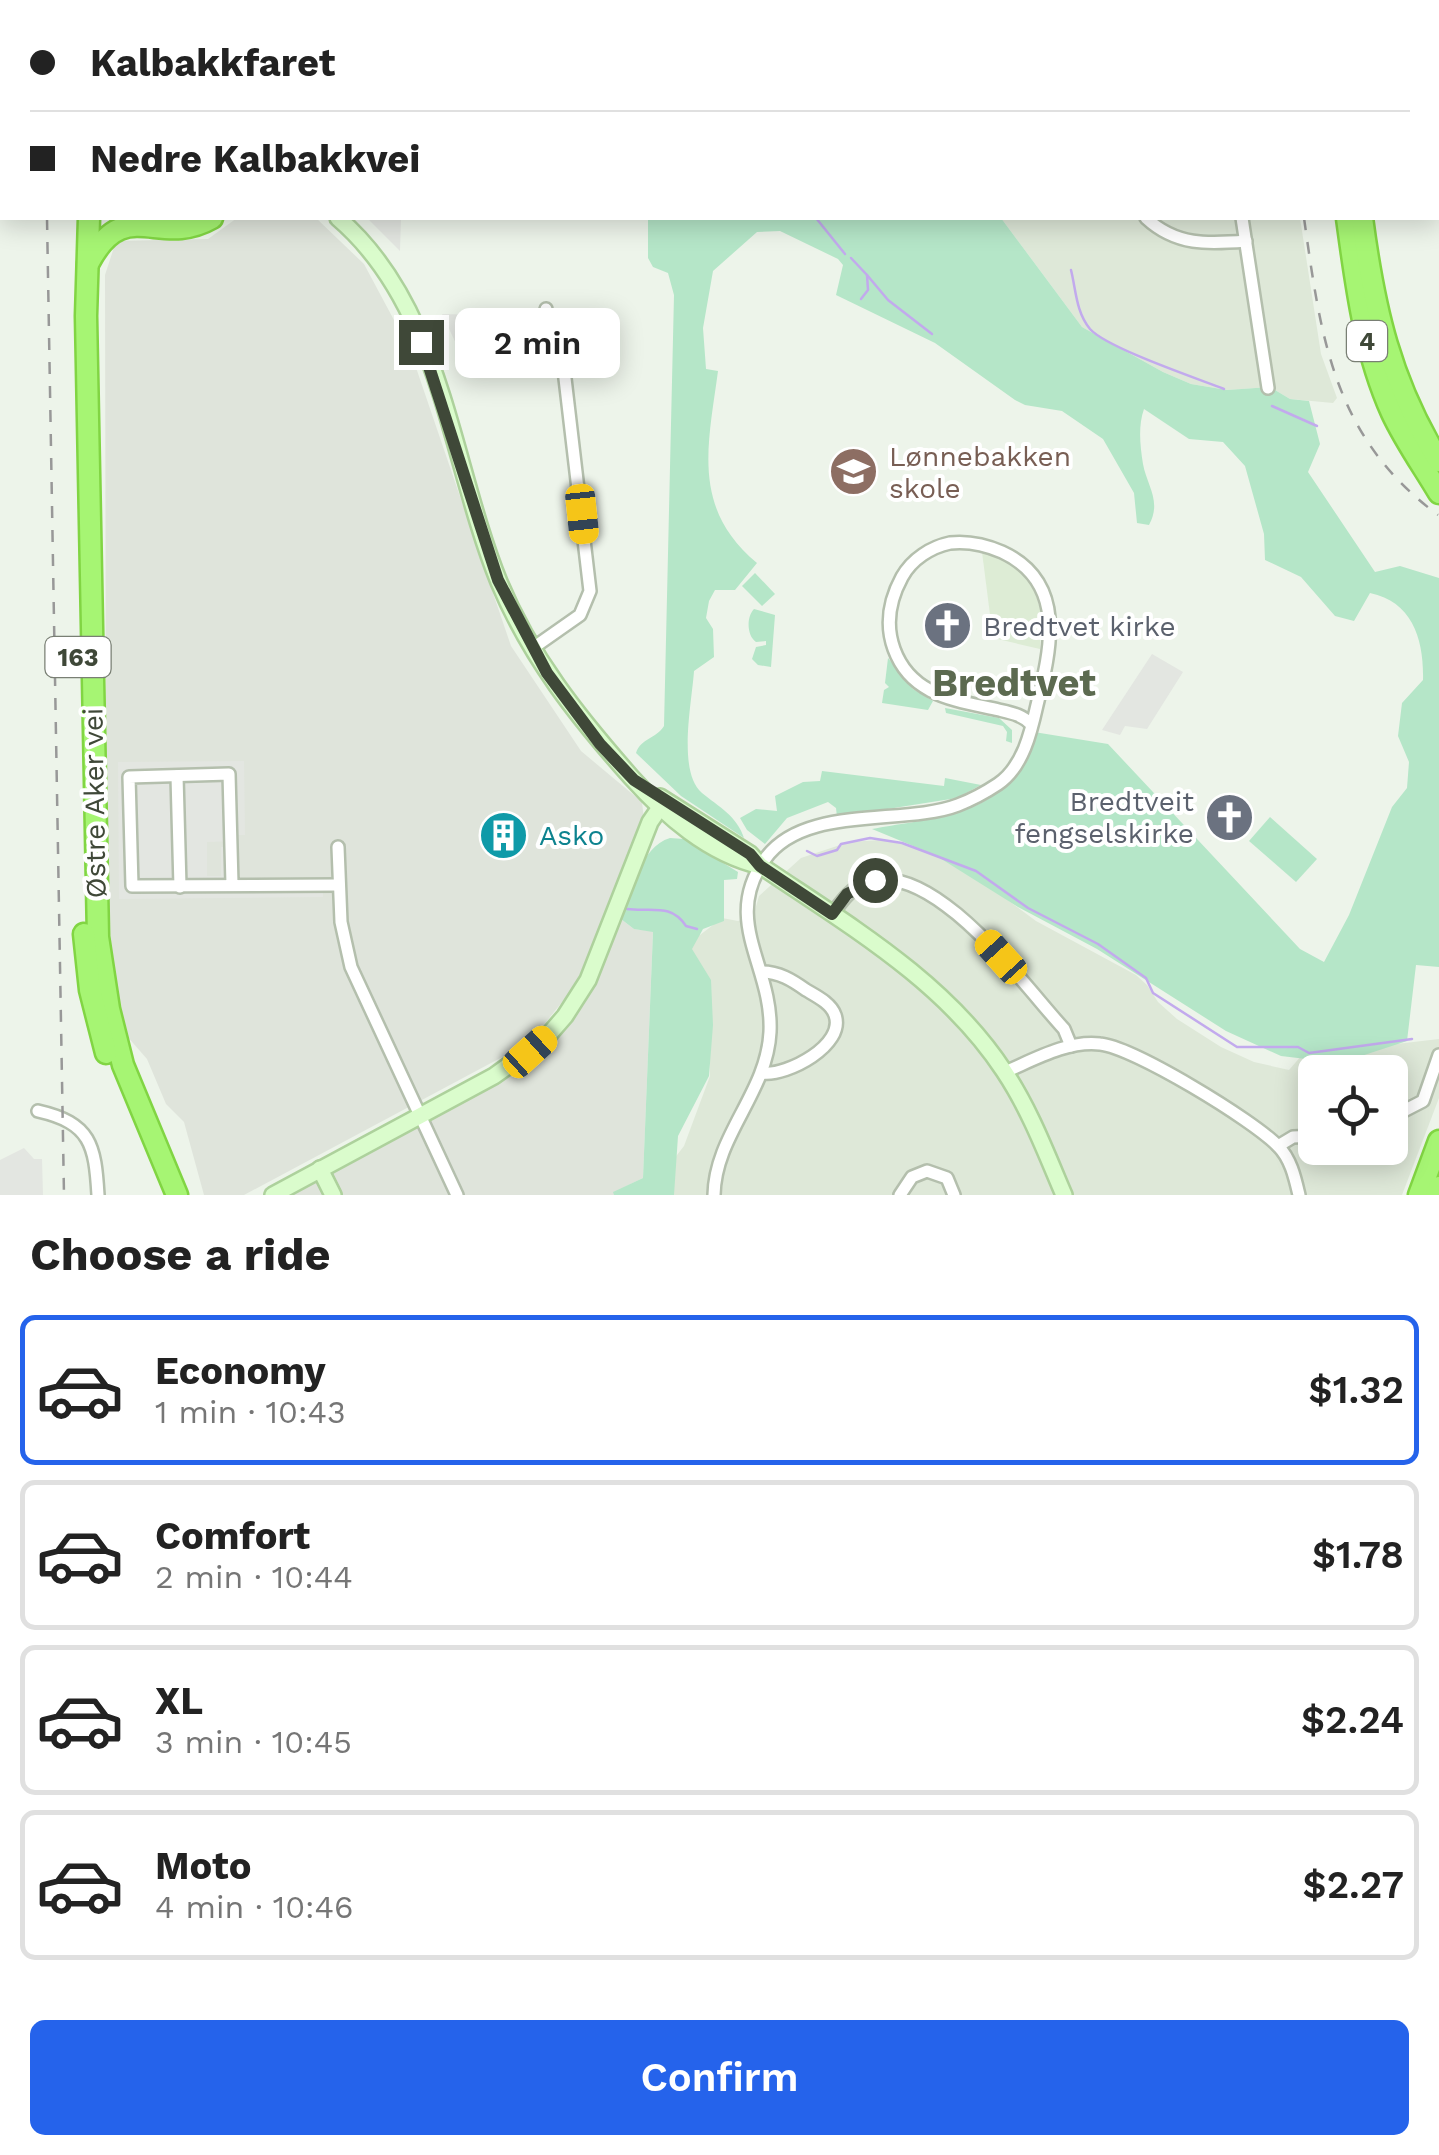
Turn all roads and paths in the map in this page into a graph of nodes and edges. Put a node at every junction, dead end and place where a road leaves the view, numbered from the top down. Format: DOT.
graph roads {
  1 [pos="76,220"];
  2 [pos="89,220"];
  3 [pos="206,220"];
  4 [pos="340,220"];
  5 [pos="1149,220"];
  6 [pos="1242,220"];
  7 [pos="1347,220"];
  8 [pos="1362,220"];
  9 [pos="1246,242"];
  10 [pos="85,270"];
  11 [pos="546,310"];
  12 [pos="1268,388"];
  13 [pos="1433,446"];
  14 [pos="1439,461"];
  15 [pos="1439,493"];
  16 [pos="533,648"];
  17 [pos="1032,725"];
  18 [pos="177,776"];
  19 [pos="666,810"];
  20 [pos="338,847"];
  21 [pos="760,866"];
  22 [pos="232,884"];
  23 [pos="338,884"];
  24 [pos="180,887"];
  25 [pos="832,914"];
  26 [pos="762,972"];
  27 [pos="1071,1046"];
  28 [pos="1439,1056"];
  29 [pos="763,1072"];
  30 [pos="1005,1072"];
  31 [pos="1408,1109"];
  32 [pos="38,1111"];
  33 [pos="420,1116"];
  34 [pos="1298,1137"];
  35 [pos="1439,1141"];
  36 [pos="1278,1146"];
  37 [pos="320,1169"];
  38 [pos="1439,1187"];
  39 [pos="174,1194"];
  40 [pos="98,1195"];
  41 [pos="273,1195"];
  42 [pos="333,1195"];
  43 [pos="457,1195"];
  44 [pos="714,1195"];
  45 [pos="900,1195"];
  46 [pos="954,1195"];
  47 [pos="1064,1195"];
  48 [pos="1299,1195"];
  49 [pos="1419,1195"];
  50 [pos="1436,1195"];
  1 -- 39 [label="highway, Østre Aker vei / 163"];
  2 -- 10 [label="highway, Østre Aker vei / 163"];
  3 -- 10 [label="highway"];
  4 -- 16 [label="main road"];
  5 -- 9 [label="street"];
  6 -- 9 [label="street"];
  7 -- 15 [label="highway, 4"];
  8 -- 13 [label="highway, 4"];
  9 -- 12 [label="street"];
  10 -- 39 [label="highway, Østre Aker vei / 163"];
  11 -- 16 [label="street"];
  13 -- 14 [label="highway, 4"];
  16 -- 19 [label="main road"];
  17 -- 17 [label="street"];
  17 -- 21 [label="street"];
  18 -- 22 [label="street"];
  18 -- 24 [label="street"];
  18 -- 24 [label="street"];
  19 -- 21 [label="main road"];
  19 -- 33 [label="main road"];
  20 -- 23 [label="street"];
  21 -- 25 [label="main road"];
  21 -- 26 [label="street"];
  22 -- 23 [label="street"];
  22 -- 24 [label="street"];
  23 -- 33 [label="street"];
  25 -- 27 [label="street"];
  25 -- 30 [label="main road"];
  26 -- 29 [label="street"];
  26 -- 29 [label="street"];
  27 -- 30 [label="street"];
  27 -- 36 [label="street"];
  28 -- 31 [label="street"];
  29 -- 44 [label="street"];
  30 -- 47 [label="main road"];
  32 -- 40 [label="street"];
  33 -- 37 [label="main road"];
  33 -- 43 [label="street"];
  34 -- 36 [label="street"];
  35 -- 49 [label="highway"];
  36 -- 48 [label="street"];
  37 -- 41 [label="main road"];
  37 -- 42 [label="main road"];
  38 -- 50 [label="highway"];
  45 -- 46 [label="street"];
}
